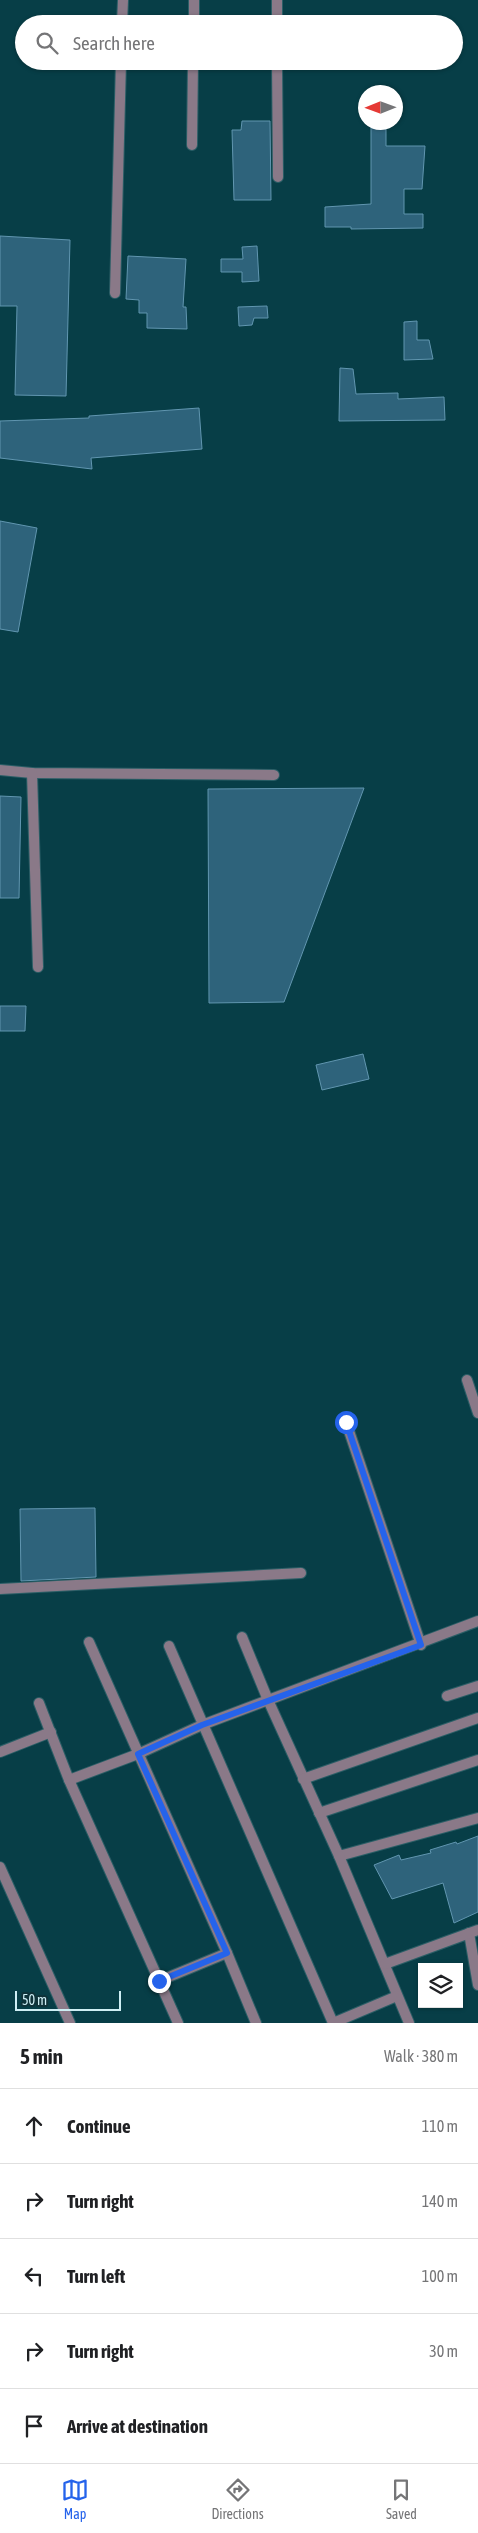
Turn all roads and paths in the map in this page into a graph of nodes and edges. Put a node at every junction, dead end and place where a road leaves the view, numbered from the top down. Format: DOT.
graph roads {
  1 [pos="123,0"];
  2 [pos="194,0"];
  3 [pos="277,0"];
  4 [pos="122,15"];
  5 [pos="194,15"];
  6 [pos="277,15"];
  7 [pos="121,70"];
  8 [pos="193,70"];
  9 [pos="277,70"];
  10 [pos="192,145"];
  11 [pos="278,178"];
  12 [pos="115,293"];
  13 [pos="0,770"];
  14 [pos="32,773"];
  15 [pos="274,775"];
  16 [pos="38,966"];
  17 [pos="467,1380"];
  18 [pos="478,1413"];
  19 [pos="346,1422"];
  20 [pos="301,1573"];
  21 [pos="0,1589"];
  22 [pos="478,1621"];
  23 [pos="242,1637"];
  24 [pos="89,1642"];
  25 [pos="421,1645"];
  26 [pos="169,1646"];
  27 [pos="478,1686"];
  28 [pos="447,1696"];
  29 [pos="268,1700"];
  30 [pos="39,1703"];
  31 [pos="478,1718"];
  32 [pos="202,1725"];
  33 [pos="51,1732"];
  34 [pos="0,1752"];
  35 [pos="138,1754"];
  36 [pos="478,1760"];
  37 [pos="303,1779"];
  38 [pos="69,1780"];
  39 [pos="319,1813"];
  40 [pos="478,1818"];
  41 [pos="339,1856"];
  42 [pos="0,1867"];
  43 [pos="473,1931"];
  44 [pos="227,1953"];
  45 [pos="385,1964"];
  46 [pos="159,1981"];
  47 [pos="478,1985"];
  48 [pos="397,1996"];
  49 [pos="70,2023"];
  50 [pos="178,2023"];
  51 [pos="256,2023"];
  52 [pos="333,2023"];
  53 [pos="409,2023"];
  1 -- 4 [label="street"];
  2 -- 5 [label="street"];
  3 -- 6 [label="street"];
  7 -- 12 [label="street"];
  8 -- 10 [label="street"];
  9 -- 11 [label="street"];
  13 -- 14 [label="street"];
  14 -- 15 [label="street"];
  14 -- 16 [label="street"];
  17 -- 18 [label="street"];
  19 -- 25 [label="street"];
  20 -- 21 [label="street"];
  22 -- 25 [label="street"];
  23 -- 29 [label="street"];
  24 -- 35 [label="street"];
  25 -- 29 [label="street"];
  26 -- 32 [label="street"];
  27 -- 28 [label="street"];
  29 -- 32 [label="street"];
  29 -- 37 [label="street"];
  30 -- 33 [label="street"];
  31 -- 37 [label="street"];
  32 -- 35 [label="street"];
  32 -- 52 [label="street"];
  33 -- 34 [label="street"];
  33 -- 38 [label="street"];
  35 -- 38 [label="street"];
  35 -- 44 [label="street"];
  36 -- 39 [label="street"];
  37 -- 39 [label="street"];
  38 -- 46 [label="street"];
  39 -- 41 [label="street"];
  40 -- 41 [label="street"];
  41 -- 45 [label="street"];
  42 -- 49 [label="street"];
  43 -- 45 [label="street"];
  43 -- 47 [label="street"];
  44 -- 46 [label="street"];
  44 -- 51 [label="street"];
  45 -- 48 [label="street"];
  46 -- 50 [label="street"];
  48 -- 52 [label="street"];
  48 -- 53 [label="street"];
}
